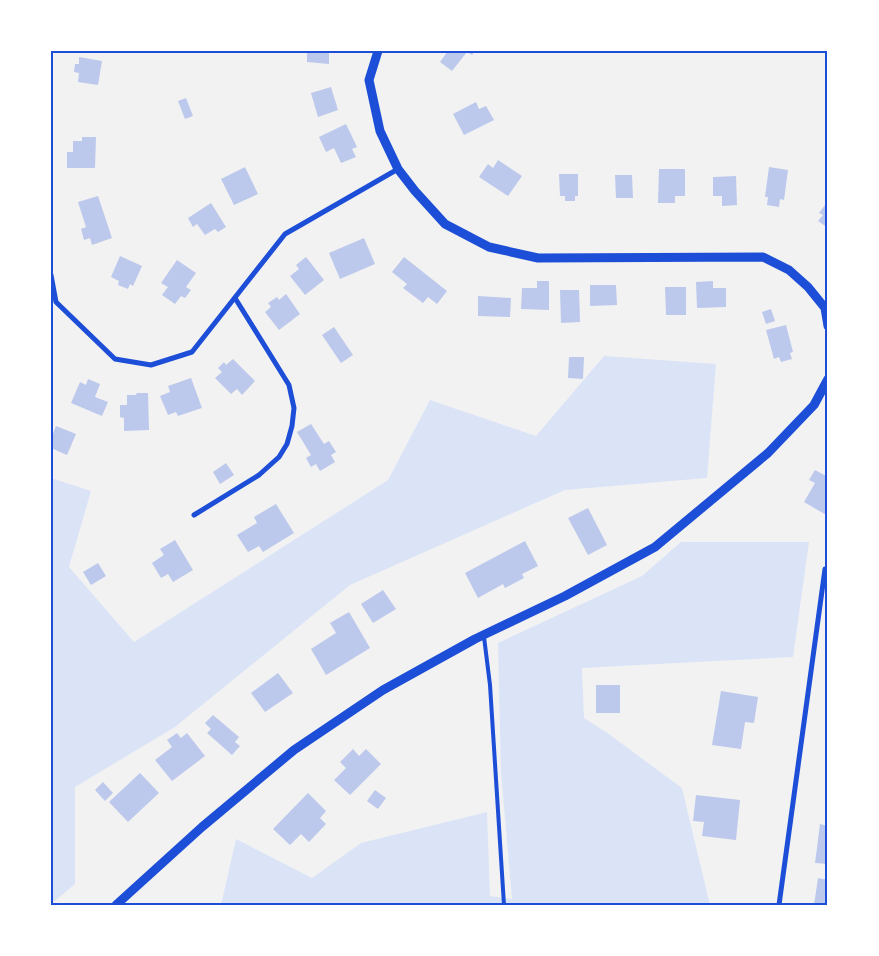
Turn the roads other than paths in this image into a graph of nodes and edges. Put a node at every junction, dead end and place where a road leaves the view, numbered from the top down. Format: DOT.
graph roads {
  1 [pos="378,51"];
  2 [pos="398,169"];
  3 [pos="51,275"];
  4 [pos="235,298"];
  5 [pos="828,326"];
  6 [pos="828,379"];
  7 [pos="194,515"];
  8 [pos="825,569"];
  9 [pos="483,635"];
  10 [pos="116,905"];
  11 [pos="504,905"];
  12 [pos="779,905"];
  1 -- 2 [label="street"];
  2 -- 4 [label="street"];
  2 -- 5 [label="street"];
  3 -- 4 [label="street"];
  4 -- 7 [label="street"];
  6 -- 9 [label="street"];
  8 -- 12 [label="street"];
  9 -- 10 [label="street"];
  9 -- 11 [label="lane"];
}
